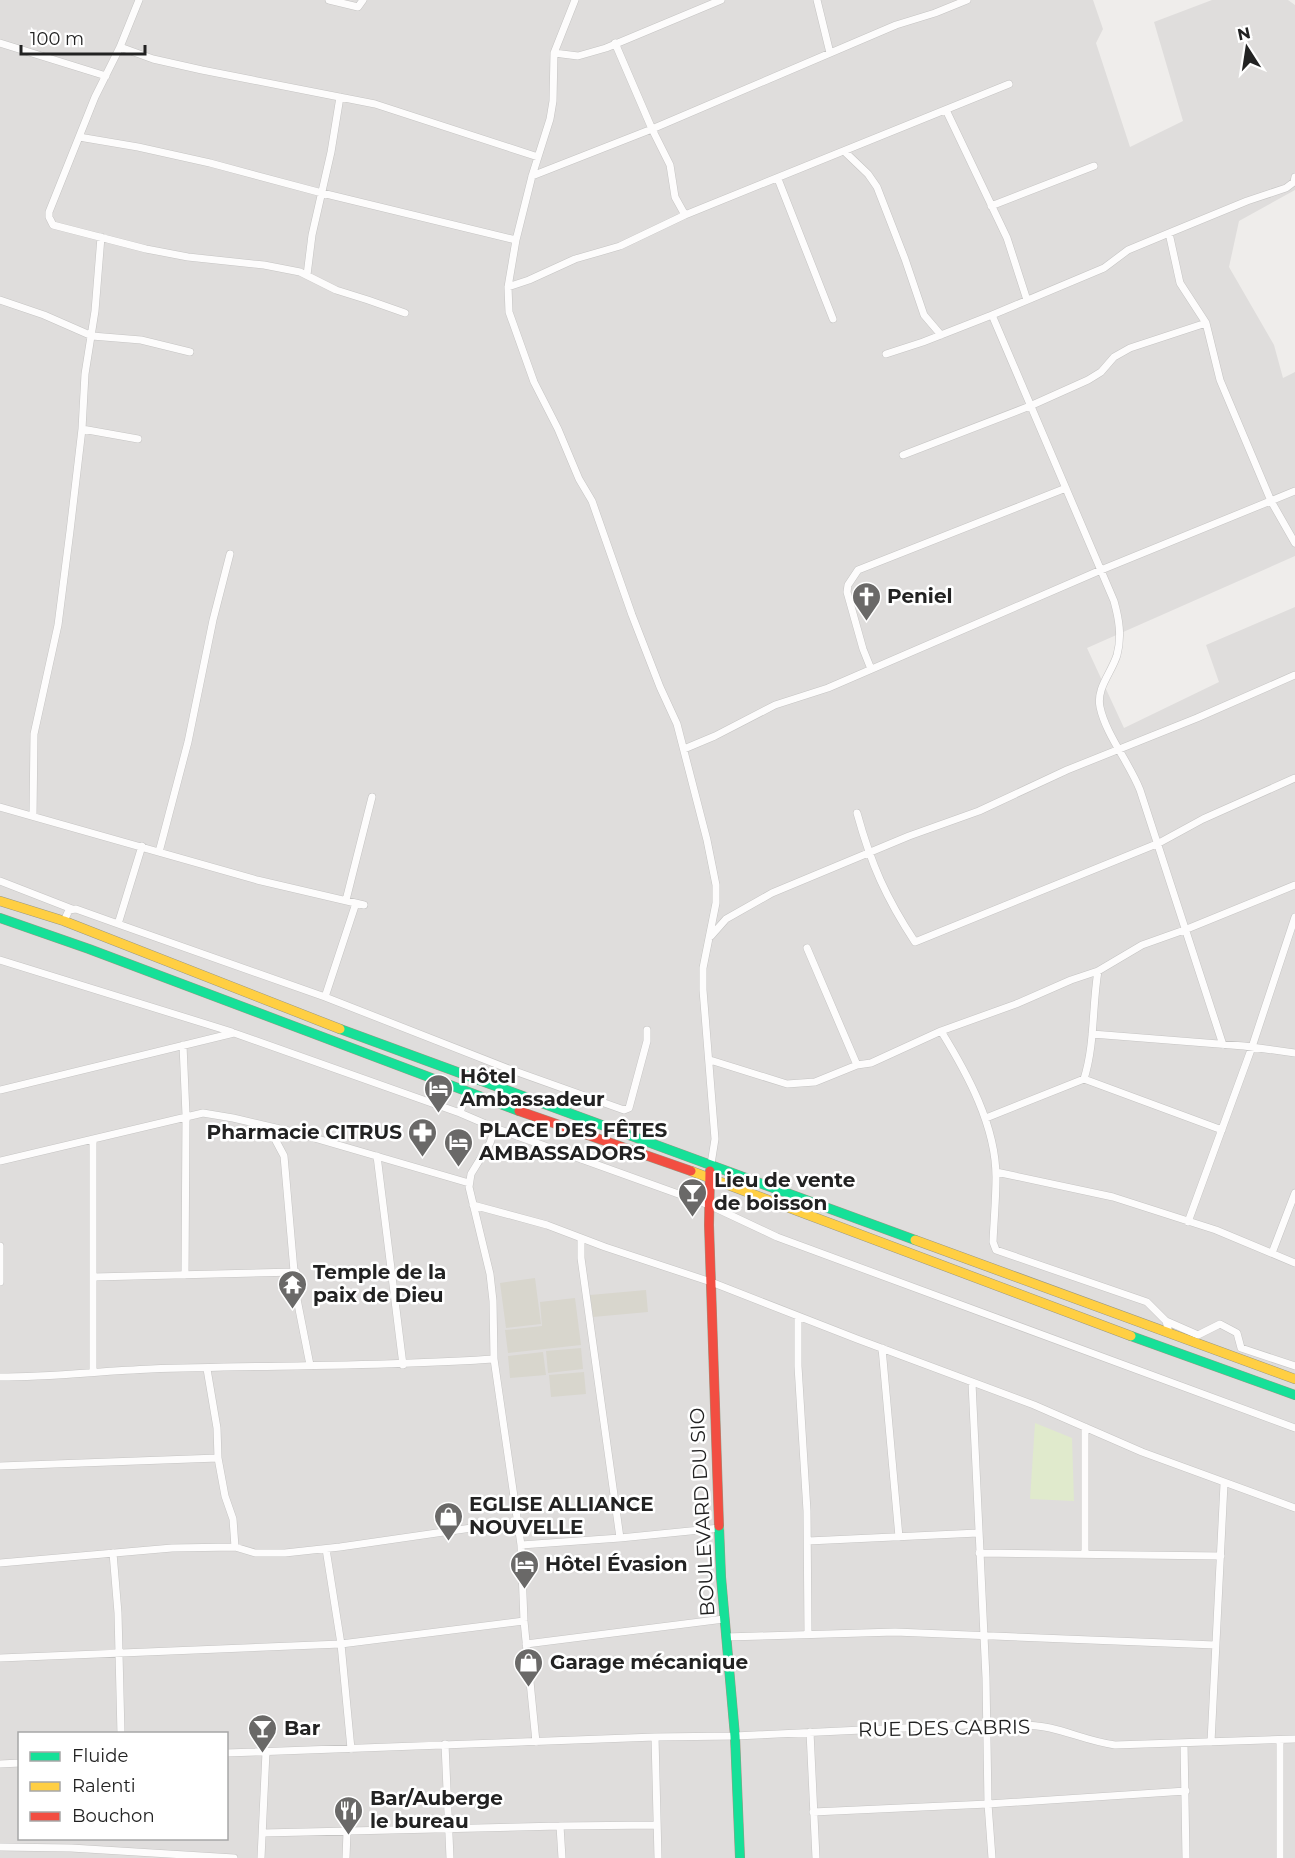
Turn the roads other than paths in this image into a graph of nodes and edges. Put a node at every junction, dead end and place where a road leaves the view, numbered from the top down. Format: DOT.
graph roads {
  1 [pos="139,0"];
  2 [pos="329,0"];
  3 [pos="363,0"];
  4 [pos="575,0"];
  5 [pos="721,0"];
  6 [pos="817,0"];
  7 [pos="967,0"];
  8 [pos="0,43"];
  9 [pos="615,44"];
  10 [pos="120,47"];
  11 [pos="554,53"];
  12 [pos="830,53"];
  13 [pos="106,76"];
  14 [pos="1009,84"];
  15 [pos="340,98"];
  16 [pos="946,110"];
  17 [pos="651,129"];
  18 [pos="79,137"];
  19 [pos="845,152"];
  20 [pos="538,157"];
  21 [pos="1094,166"];
  22 [pos="532,176"];
  23 [pos="1295,177"];
  24 [pos="777,179"];
  25 [pos="322,193"];
  26 [pos="991,206"];
  27 [pos="685,215"];
  28 [pos="1169,233"];
  29 [pos="101,237"];
  30 [pos="516,240"];
  31 [pos="307,275"];
  32 [pos="508,287"];
  33 [pos="0,300"];
  34 [pos="1027,300"];
  35 [pos="405,314"];
  36 [pos="992,315"];
  37 [pos="833,319"];
  38 [pos="1206,323"];
  39 [pos="940,335"];
  40 [pos="92,336"];
  41 [pos="190,352"];
  42 [pos="886,354"];
  43 [pos="1030,406"];
  44 [pos="82,429"];
  45 [pos="138,439"];
  46 [pos="903,454"];
  47 [pos="1066,488"];
  48 [pos="1295,491"];
  49 [pos="1271,501"];
  50 [pos="1295,543"];
  51 [pos="230,554"];
  52 [pos="1101,570"];
  53 [pos="871,669"];
  54 [pos="1295,675"];
  55 [pos="684,748"];
  56 [pos="1120,750"];
  57 [pos="1295,778"];
  58 [pos="372,797"];
  59 [pos="0,807"];
  60 [pos="857,813"];
  61 [pos="33,816"];
  62 [pos="1159,843"];
  63 [pos="142,846"];
  64 [pos="159,852"];
  65 [pos="868,855"];
  66 [pos="0,881"];
  67 [pos="1295,885"];
  68 [pos="346,900"];
  69 [pos="0,901"];
  70 [pos="356,903"];
  71 [pos="364,905"];
  72 [pos="72,909"];
  73 [pos="1295,917"];
  74 [pos="0,918"];
  75 [pos="64,921"];
  76 [pos="118,924"];
  77 [pos="1187,929"];
  78 [pos="711,936"];
  79 [pos="807,948"];
  80 [pos="0,960"];
  81 [pos="1098,971"];
  82 [pos="325,998"];
  83 [pos="647,1030"];
  84 [pos="941,1031"];
  85 [pos="234,1033"];
  86 [pos="1092,1034"];
  87 [pos="183,1045"];
  88 [pos="1224,1045"];
  89 [pos="1252,1047"];
  90 [pos="1295,1053"];
  91 [pos="710,1060"];
  92 [pos="857,1065"];
  93 [pos="509,1069"];
  94 [pos="1084,1079"];
  95 [pos="501,1088"];
  96 [pos="0,1090"];
  97 [pos="466,1092"];
  98 [pos="460,1113"];
  99 [pos="186,1116"];
  100 [pos="986,1118"];
  101 [pos="271,1128"];
  102 [pos="495,1128"];
  103 [pos="1222,1130"];
  104 [pos="93,1140"];
  105 [pos="377,1156"];
  106 [pos="0,1161"];
  107 [pos="711,1164"];
  108 [pos="996,1172"];
  109 [pos="709,1177"];
  110 [pos="469,1183"];
  111 [pos="1295,1193"];
  112 [pos="473,1205"];
  113 [pos="709,1205"];
  114 [pos="1188,1222"];
  115 [pos="581,1239"];
  116 [pos="0,1246"];
  117 [pos="1272,1252"];
  118 [pos="1295,1263"];
  119 [pos="296,1272"];
  120 [pos="185,1275"];
  121 [pos="94,1278"];
  122 [pos="0,1282"];
  123 [pos="711,1282"];
  124 [pos="798,1317"];
  125 [pos="1166,1321"];
  126 [pos="1169,1333"];
  127 [pos="882,1348"];
  128 [pos="494,1359"];
  129 [pos="310,1365"];
  130 [pos="403,1365"];
  131 [pos="1295,1366"];
  132 [pos="207,1369"];
  133 [pos="93,1372"];
  134 [pos="0,1377"];
  135 [pos="1295,1379"];
  136 [pos="972,1383"];
  137 [pos="1295,1395"];
  138 [pos="1085,1427"];
  139 [pos="1295,1428"];
  140 [pos="218,1458"];
  141 [pos="0,1466"];
  142 [pos="1224,1484"];
  143 [pos="1295,1508"];
  144 [pos="720,1528"];
  145 [pos="519,1531"];
  146 [pos="978,1533"];
  147 [pos="899,1537"];
  148 [pos="620,1538"];
  149 [pos="808,1541"];
  150 [pos="521,1545"];
  151 [pos="235,1547"];
  152 [pos="326,1549"];
  153 [pos="113,1553"];
  154 [pos="980,1553"];
  155 [pos="1085,1553"];
  156 [pos="1221,1556"];
  157 [pos="0,1563"];
  158 [pos="724,1619"];
  159 [pos="524,1621"];
  160 [pos="808,1633"];
  161 [pos="983,1635"];
  162 [pos="726,1637"];
  163 [pos="341,1644"];
  164 [pos="526,1644"];
  165 [pos="1215,1645"];
  166 [pos="118,1654"];
  167 [pos="0,1658"];
  168 [pos="988,1724"];
  169 [pos="122,1732"];
  170 [pos="810,1732"];
  171 [pos="735,1736"];
  172 [pos="654,1737"];
  173 [pos="1295,1739"];
  174 [pos="1280,1740"];
  175 [pos="536,1742"];
  176 [pos="1210,1742"];
  177 [pos="1185,1743"];
  178 [pos="445,1744"];
  179 [pos="351,1749"];
  180 [pos="266,1752"];
  181 [pos="228,1753"];
  182 [pos="18,1763"];
  183 [pos="0,1764"];
  184 [pos="1186,1791"];
  185 [pos="988,1804"];
  186 [pos="813,1812"];
  187 [pos="657,1825"];
  188 [pos="560,1826"];
  189 [pos="448,1828"];
  190 [pos="347,1832"];
  191 [pos="263,1833"];
  192 [pos="0,1847"];
  193 [pos="234,1858"];
  194 [pos="261,1858"];
  195 [pos="346,1858"];
  196 [pos="450,1858"];
  197 [pos="562,1858"];
  198 [pos="658,1858"];
  199 [pos="740,1858"];
  200 [pos="816,1858"];
  201 [pos="992,1858"];
  202 [pos="1186,1858"];
  203 [pos="1280,1858"];
  1 -- 10 [label="street"];
  2 -- 3 [label="street"];
  4 -- 11 [label="street"];
  5 -- 9 [label="street"];
  6 -- 12 [label="street"];
  7 -- 12 [label="street"];
  8 -- 13 [label="street"];
  9 -- 11 [label="street"];
  9 -- 17 [label="street"];
  10 -- 13 [label="street"];
  10 -- 15 [label="street"];
  11 -- 20 [label="street"];
  12 -- 17 [label="street"];
  13 -- 18 [label="street"];
  14 -- 16 [label="street"];
  15 -- 20 [label="street"];
  15 -- 25 [label="street"];
  16 -- 19 [label="street"];
  16 -- 26 [label="street"];
  17 -- 22 [label="street"];
  17 -- 27 [label="street"];
  18 -- 25 [label="street"];
  18 -- 29 [label="street"];
  19 -- 24 [label="street"];
  19 -- 39 [label="street"];
  20 -- 22 [label="street"];
  21 -- 26 [label="street"];
  22 -- 30 [label="street"];
  23 -- 28 [label="street"];
  24 -- 27 [label="street"];
  24 -- 37 [label="street"];
  25 -- 30 [label="street"];
  25 -- 31 [label="street"];
  26 -- 34 [label="street"];
  27 -- 32 [label="street"];
  28 -- 34 [label="street"];
  28 -- 38 [label="street"];
  29 -- 31 [label="street"];
  29 -- 40 [label="street"];
  30 -- 32 [label="street"];
  31 -- 35 [label="street"];
  32 -- 55 [label="street"];
  33 -- 40 [label="street"];
  34 -- 36 [label="street"];
  36 -- 39 [label="street"];
  36 -- 43 [label="street"];
  38 -- 43 [label="street"];
  38 -- 49 [label="street"];
  39 -- 42 [label="street"];
  40 -- 41 [label="street"];
  40 -- 44 [label="street"];
  43 -- 46 [label="street"];
  43 -- 47 [label="street"];
  44 -- 45 [label="street"];
  44 -- 61 [label="street"];
  47 -- 52 [label="street"];
  47 -- 53 [label="street"];
  48 -- 49 [label="street"];
  49 -- 50 [label="street"];
  49 -- 52 [label="street"];
  51 -- 64 [label="street"];
  52 -- 53 [label="street"];
  52 -- 56 [label="street"];
  53 -- 55 [label="street"];
  54 -- 56 [label="street"];
  55 -- 78 [label="street"];
  56 -- 62 [label="street"];
  56 -- 65 [label="street"];
  57 -- 62 [label="street"];
  58 -- 68 [label="street"];
  59 -- 61 [label="street"];
  60 -- 65 [label="street"];
  61 -- 63 [label="street"];
  62 -- 65 [label="street"];
  62 -- 77 [label="street"];
  63 -- 64 [label="street"];
  63 -- 76 [label="street"];
  64 -- 68 [label="street"];
  65 -- 78 [label="street"];
  66 -- 72 [label="street"];
  67 -- 77 [label="street"];
  68 -- 70 [label="street"];
  69 -- 75 [label="main road"];
  70 -- 71 [label="street"];
  70 -- 82 [label="street"];
  72 -- 75 [label="street"];
  72 -- 76 [label="street"];
  73 -- 89 [label="street"];
  74 -- 97 [label="main road"];
  75 -- 95 [label="main road"];
  76 -- 82 [label="street"];
  77 -- 81 [label="street"];
  77 -- 88 [label="street"];
  78 -- 91 [label="street"];
  79 -- 92 [label="street"];
  80 -- 85 [label="street"];
  81 -- 84 [label="street"];
  81 -- 86 [label="street"];
  82 -- 93 [label="street"];
  83 -- 93 [label="street"];
  84 -- 92 [label="street"];
  84 -- 100 [label="street"];
  85 -- 87 [label="street"];
  85 -- 98 [label="street"];
  86 -- 88 [label="street"];
  86 -- 94 [label="street"];
  87 -- 96 [label="street"];
  87 -- 99 [label="street"];
  88 -- 89 [label="street"];
  89 -- 90 [label="street"];
  89 -- 103 [label="street"];
  91 -- 92 [label="street"];
  91 -- 107 [label="street"];
  93 -- 95 [label="street"];
  94 -- 100 [label="street"];
  94 -- 103 [label="street"];
  95 -- 107 [label="main road"];
  97 -- 98 [label="street"];
  97 -- 109 [label="main road"];
  98 -- 102 [label="street"];
  99 -- 101 [label="street"];
  99 -- 104 [label="street"];
  99 -- 120 [label="street"];
  100 -- 108 [label="street"];
  101 -- 105 [label="street"];
  101 -- 119 [label="street"];
  102 -- 110 [label="street"];
  102 -- 113 [label="street"];
  103 -- 114 [label="street"];
  104 -- 106 [label="street"];
  104 -- 121 [label="street"];
  105 -- 110 [label="street"];
  105 -- 130 [label="street"];
  107 -- 109 [label="main road, BOULEVARD DU SIO"];
  107 -- 126 [label="main road"];
  108 -- 114 [label="street"];
  108 -- 125 [label="street"];
  109 -- 113 [label="main road, BOULEVARD DU SIO"];
  109 -- 137 [label="main road"];
  110 -- 112 [label="street"];
  111 -- 117 [label="street"];
  112 -- 115 [label="street"];
  112 -- 128 [label="street"];
  113 -- 123 [label="main road, BOULEVARD DU SIO"];
  113 -- 139 [label="street"];
  114 -- 117 [label="street"];
  115 -- 123 [label="street"];
  115 -- 148 [label="street"];
  116 -- 122 [label="street"];
  117 -- 118 [label="street"];
  119 -- 120 [label="street"];
  119 -- 129 [label="street"];
  120 -- 121 [label="street"];
  121 -- 133 [label="street"];
  123 -- 124 [label="street"];
  123 -- 144 [label="main road, BOULEVARD DU SIO"];
  124 -- 127 [label="street"];
  124 -- 149 [label="street"];
  125 -- 126 [label="street"];
  125 -- 131 [label="street"];
  126 -- 135 [label="main road"];
  127 -- 136 [label="street"];
  127 -- 147 [label="street"];
  128 -- 130 [label="street"];
  128 -- 145 [label="street"];
  129 -- 130 [label="street"];
  129 -- 132 [label="street"];
  132 -- 133 [label="street"];
  132 -- 140 [label="street"];
  133 -- 134 [label="street"];
  136 -- 138 [label="street"];
  136 -- 146 [label="street"];
  138 -- 142 [label="street"];
  138 -- 155 [label="street"];
  140 -- 141 [label="street"];
  140 -- 151 [label="street"];
  142 -- 143 [label="street"];
  142 -- 156 [label="street"];
  144 -- 148 [label="street"];
  144 -- 158 [label="main road, BOULEVARD DU SIO"];
  145 -- 150 [label="street"];
  145 -- 152 [label="street"];
  146 -- 147 [label="street"];
  146 -- 154 [label="street"];
  147 -- 149 [label="street"];
  148 -- 150 [label="street"];
  149 -- 160 [label="street"];
  150 -- 159 [label="street"];
  151 -- 152 [label="street"];
  151 -- 153 [label="street"];
  152 -- 163 [label="street"];
  153 -- 157 [label="street"];
  153 -- 166 [label="street"];
  154 -- 155 [label="street"];
  154 -- 161 [label="street"];
  155 -- 156 [label="street"];
  156 -- 165 [label="street"];
  158 -- 162 [label="main road, BOULEVARD DU SIO"];
  158 -- 164 [label="street"];
  159 -- 163 [label="street"];
  159 -- 164 [label="street"];
  160 -- 161 [label="street"];
  160 -- 162 [label="street"];
  161 -- 165 [label="street"];
  161 -- 168 [label="street"];
  162 -- 171 [label="main road, BOULEVARD DU SIO"];
  163 -- 166 [label="street"];
  163 -- 179 [label="street"];
  164 -- 175 [label="street"];
  165 -- 176 [label="street"];
  166 -- 167 [label="street"];
  166 -- 169 [label="street"];
  168 -- 170 [label="street, RUE DES CABRIS"];
  168 -- 177 [label="street, RUE DES CABRIS"];
  168 -- 185 [label="street"];
  170 -- 171 [label="street, RUE DES CABRIS"];
  170 -- 186 [label="street"];
  171 -- 172 [label="street, RUE DES CABRIS"];
  171 -- 199 [label="main road, BOULEVARD DU SIO"];
  172 -- 175 [label="street, RUE DES CABRIS"];
  172 -- 187 [label="street"];
  173 -- 174 [label="street, RUE DES CABRIS"];
  174 -- 176 [label="street, RUE DES CABRIS"];
  174 -- 203 [label="street"];
  175 -- 178 [label="street, RUE DES CABRIS"];
  176 -- 177 [label="street, RUE DES CABRIS"];
  177 -- 184 [label="street"];
  178 -- 179 [label="street, RUE DES CABRIS"];
  178 -- 189 [label="street"];
  179 -- 180 [label="street, RUE DES CABRIS"];
  180 -- 181 [label="street, RUE DES CABRIS"];
  180 -- 191 [label="street"];
  182 -- 183 [label="street"];
  184 -- 185 [label="street"];
  184 -- 202 [label="street"];
  185 -- 186 [label="street"];
  185 -- 201 [label="street"];
  186 -- 200 [label="street"];
  187 -- 188 [label="street"];
  187 -- 198 [label="street"];
  188 -- 189 [label="street"];
  188 -- 197 [label="street"];
  189 -- 190 [label="street"];
  189 -- 196 [label="street"];
  190 -- 191 [label="street"];
  190 -- 195 [label="street"];
  191 -- 194 [label="street"];
  192 -- 193 [label="street"];
}
